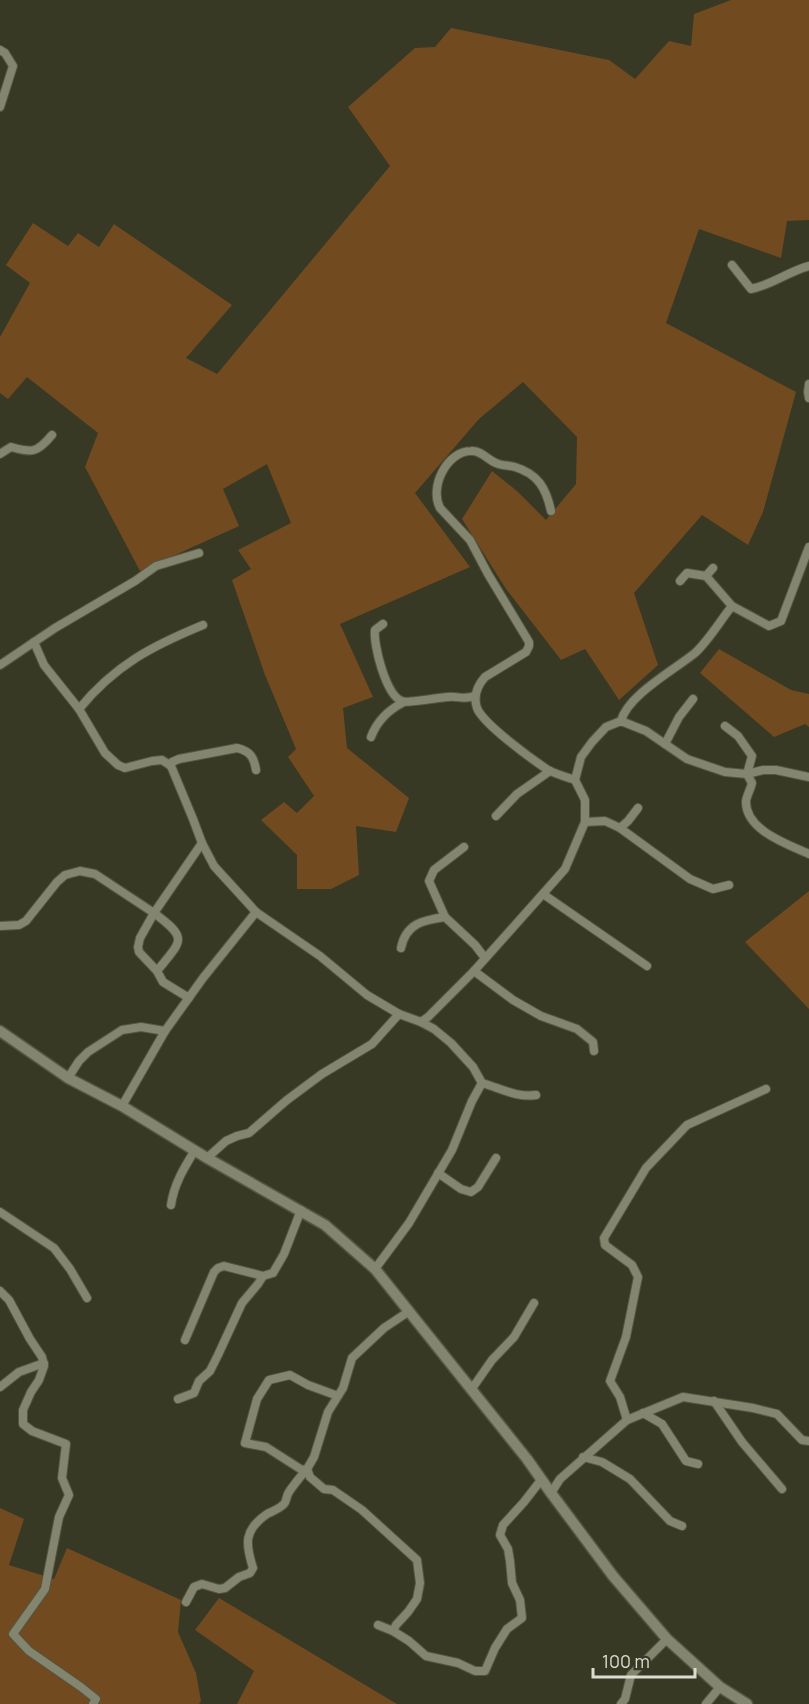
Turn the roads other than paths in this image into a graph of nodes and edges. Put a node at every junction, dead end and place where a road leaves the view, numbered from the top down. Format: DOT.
graph roads {
  1 [pos="0,50"];
  2 [pos="0,107"];
  3 [pos="732,265"];
  4 [pos="809,266"];
  5 [pos="809,384"];
  6 [pos="809,398"];
  7 [pos="52,435"];
  8 [pos="0,454"];
  9 [pos="550,511"];
  10 [pos="809,548"];
  11 [pos="199,553"];
  12 [pos="713,568"];
  13 [pos="706,576"];
  14 [pos="680,581"];
  15 [pos="732,606"];
  16 [pos="383,624"];
  17 [pos="203,625"];
  18 [pos="34,642"];
  19 [pos="0,665"];
  20 [pos="475,696"];
  21 [pos="693,699"];
  22 [pos="404,702"];
  23 [pos="79,709"];
  24 [pos="621,721"];
  25 [pos="725,726"];
  26 [pos="371,737"];
  27 [pos="665,744"];
  28 [pos="171,766"];
  29 [pos="256,770"];
  30 [pos="550,771"];
  31 [pos="747,774"];
  32 [pos="809,777"];
  33 [pos="575,780"];
  34 [pos="638,808"];
  35 [pos="496,816"];
  36 [pos="585,822"];
  37 [pos="620,828"];
  38 [pos="202,843"];
  39 [pos="464,847"];
  40 [pos="809,854"];
  41 [pos="729,885"];
  42 [pos="543,894"];
  43 [pos="256,912"];
  44 [pos="154,913"];
  45 [pos="446,917"];
  46 [pos="0,926"];
  47 [pos="401,948"];
  48 [pos="485,958"];
  49 [pos="647,966"];
  50 [pos="157,971"];
  51 [pos="474,971"];
  52 [pos="189,998"];
  53 [pos="399,1014"];
  54 [pos="421,1022"];
  55 [pos="0,1031"];
  56 [pos="165,1031"];
  57 [pos="594,1051"];
  58 [pos="68,1078"];
  59 [pos="482,1083"];
  60 [pos="766,1089"];
  61 [pos="536,1095"];
  62 [pos="122,1106"];
  63 [pos="195,1150"];
  64 [pos="207,1158"];
  65 [pos="496,1158"];
  66 [pos="438,1173"];
  67 [pos="171,1205"];
  68 [pos="302,1210"];
  69 [pos="0,1212"];
  70 [pos="375,1269"];
  71 [pos="263,1276"];
  72 [pos="0,1291"];
  73 [pos="87,1298"];
  74 [pos="534,1303"];
  75 [pos="408,1312"];
  76 [pos="184,1340"];
  77 [pos="44,1363"];
  78 [pos="0,1387"];
  79 [pos="471,1390"];
  80 [pos="338,1396"];
  81 [pos="178,1399"];
  82 [pos="714,1401"];
  83 [pos="643,1413"];
  84 [pos="627,1420"];
  85 [pos="809,1442"];
  86 [pos="583,1457"];
  87 [pos="698,1464"];
  88 [pos="307,1469"];
  89 [pos="541,1480"];
  90 [pos="782,1490"];
  91 [pos="551,1493"];
  92 [pos="682,1526"];
  93 [pos="186,1602"];
  94 [pos="378,1625"];
  95 [pos="393,1630"];
  96 [pos="668,1639"];
  97 [pos="720,1687"];
  98 [pos="93,1704"];
  99 [pos="621,1704"];
  100 [pos="706,1704"];
  101 [pos="747,1704"];
  1 -- 2 [label="street"];
  3 -- 4 [label="street"];
  5 -- 6 [label="street"];
  7 -- 8 [label="street"];
  9 -- 20 [label="street"];
  10 -- 15 [label="street"];
  11 -- 18 [label="street"];
  12 -- 13 [label="street"];
  13 -- 14 [label="street"];
  13 -- 15 [label="street"];
  15 -- 24 [label="street"];
  16 -- 22 [label="street"];
  17 -- 23 [label="street"];
  18 -- 19 [label="street"];
  18 -- 23 [label="street"];
  20 -- 22 [label="street"];
  20 -- 30 [label="street"];
  21 -- 27 [label="street"];
  22 -- 26 [label="street"];
  23 -- 28 [label="street"];
  24 -- 27 [label="street"];
  24 -- 33 [label="street"];
  25 -- 31 [label="street"];
  27 -- 31 [label="street"];
  28 -- 29 [label="street"];
  28 -- 38 [label="street"];
  30 -- 33 [label="street"];
  30 -- 35 [label="street"];
  31 -- 32 [label="street"];
  31 -- 40 [label="street"];
  33 -- 36 [label="street"];
  34 -- 37 [label="street"];
  36 -- 37 [label="street"];
  36 -- 42 [label="street"];
  37 -- 41 [label="street"];
  38 -- 43 [label="street"];
  38 -- 44 [label="street"];
  39 -- 45 [label="street"];
  42 -- 48 [label="street"];
  42 -- 49 [label="street"];
  43 -- 52 [label="street"];
  43 -- 53 [label="street"];
  44 -- 46 [label="street"];
  44 -- 50 [label="street"];
  44 -- 50 [label="street"];
  45 -- 47 [label="street"];
  45 -- 48 [label="street"];
  48 -- 51 [label="street"];
  50 -- 52 [label="street"];
  51 -- 54 [label="street"];
  51 -- 57 [label="street"];
  52 -- 56 [label="street"];
  53 -- 54 [label="street"];
  53 -- 64 [label="street"];
  54 -- 59 [label="street"];
  55 -- 58 [label="street"];
  56 -- 58 [label="street"];
  56 -- 62 [label="street"];
  58 -- 62 [label="street"];
  59 -- 61 [label="street"];
  59 -- 66 [label="street"];
  60 -- 84 [label="street"];
  62 -- 63 [label="street"];
  63 -- 64 [label="street"];
  63 -- 67 [label="street"];
  64 -- 68 [label="street"];
  65 -- 66 [label="street"];
  66 -- 70 [label="street"];
  68 -- 70 [label="street"];
  68 -- 71 [label="street"];
  69 -- 73 [label="street"];
  70 -- 75 [label="street"];
  71 -- 76 [label="street"];
  71 -- 81 [label="street"];
  72 -- 77 [label="street"];
  74 -- 79 [label="street"];
  75 -- 79 [label="street"];
  75 -- 80 [label="street"];
  77 -- 78 [label="street"];
  77 -- 98 [label="street"];
  79 -- 89 [label="street"];
  80 -- 88 [label="street"];
  80 -- 88 [label="street"];
  82 -- 83 [label="street"];
  82 -- 85 [label="street"];
  82 -- 90 [label="street"];
  83 -- 84 [label="street"];
  83 -- 87 [label="street"];
  84 -- 86 [label="street"];
  86 -- 91 [label="street"];
  86 -- 92 [label="street"];
  88 -- 93 [label="street"];
  88 -- 95 [label="street"];
  89 -- 91 [label="street"];
  89 -- 95 [label="street"];
  91 -- 96 [label="street"];
  94 -- 95 [label="street"];
  96 -- 97 [label="street"];
  96 -- 99 [label="street"];
  97 -- 100 [label="street"];
  97 -- 101 [label="street"];
}
